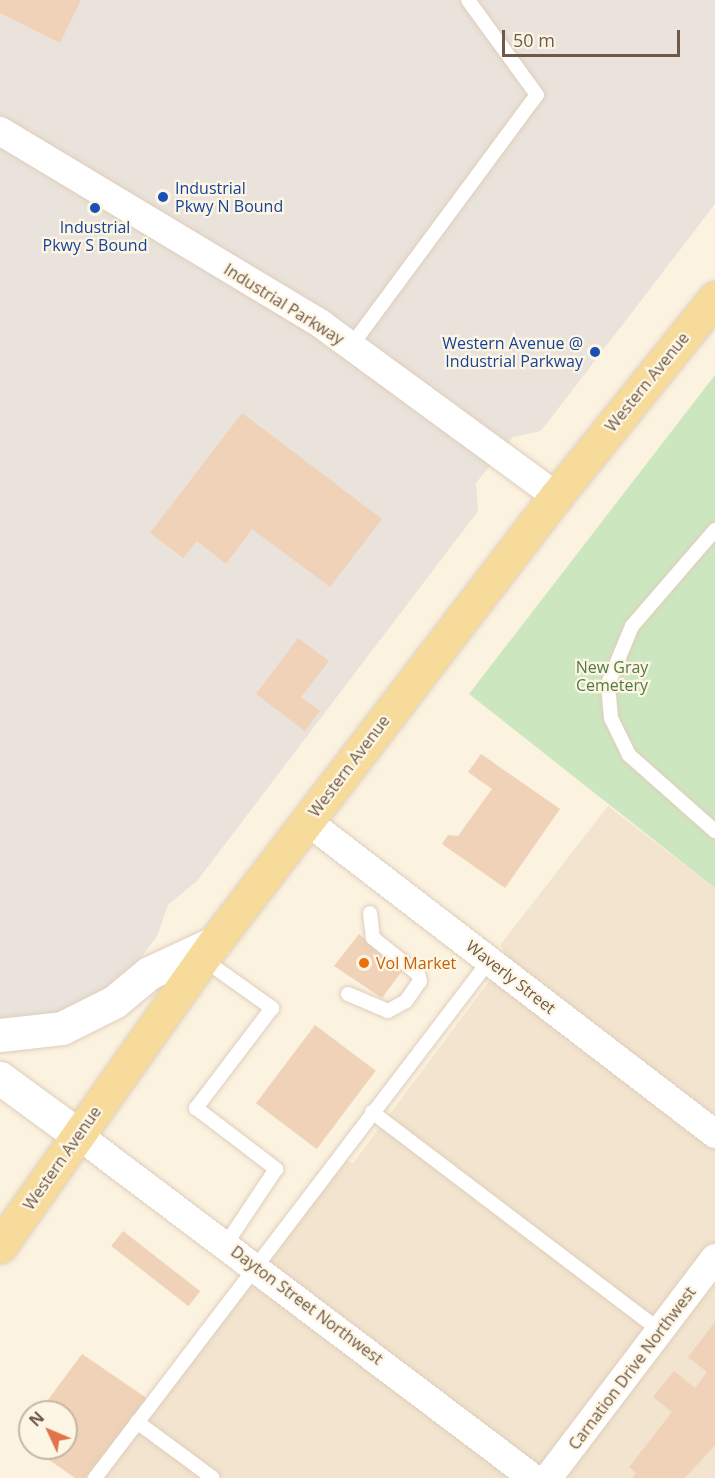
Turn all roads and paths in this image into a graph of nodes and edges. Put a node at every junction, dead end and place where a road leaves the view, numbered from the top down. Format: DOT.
graph roads {
  1 [pos="468,0"];
  2 [pos="0,131"];
  3 [pos="715,298"];
  4 [pos="351,346"];
  5 [pos="555,496"];
  6 [pos="715,530"];
  7 [pos="307,821"];
  8 [pos="715,831"];
  9 [pos="370,913"];
  10 [pos="209,951"];
  11 [pos="489,961"];
  12 [pos="348,994"];
  13 [pos="0,1035"];
  14 [pos="0,1078"];
  15 [pos="372,1112"];
  16 [pos="715,1134"];
  17 [pos="78,1135"];
  18 [pos="226,1244"];
  19 [pos="0,1246"];
  20 [pos="715,1258"];
  21 [pos="255,1265"];
  22 [pos="660,1331"];
  23 [pos="137,1422"];
  24 [pos="95,1478"];
  25 [pos="213,1478"];
  26 [pos="533,1478"];
  27 [pos="548,1478"];
  1 -- 4 [label="lane"];
  2 -- 4 [label="street, Industrial Parkway"];
  3 -- 5 [label="main road, Western Avenue"];
  4 -- 5 [label="street, Industrial Parkway"];
  5 -- 7 [label="main road, Western Avenue"];
  6 -- 8 [label="lane"];
  7 -- 10 [label="main road, Western Avenue"];
  7 -- 11 [label="street, Waverly Street"];
  9 -- 12 [label="lane"];
  10 -- 13 [label="main road"];
  10 -- 17 [label="main road, Western Avenue"];
  10 -- 18 [label="lane"];
  11 -- 15 [label="lane"];
  11 -- 16 [label="street, Waverly Street"];
  14 -- 17 [label="main road"];
  15 -- 21 [label="lane"];
  15 -- 22 [label="lane"];
  17 -- 18 [label="street, Dayton Street Northwest"];
  17 -- 19 [label="main road, Western Avenue"];
  18 -- 21 [label="street, Dayton Street Northwest"];
  20 -- 22 [label="street, Carnation Drive Northwest"];
  21 -- 23 [label="lane"];
  21 -- 26 [label="street, Dayton Street Northwest"];
  22 -- 27 [label="street, Carnation Drive Northwest"];
  23 -- 24 [label="lane"];
  23 -- 25 [label="lane"];
}
